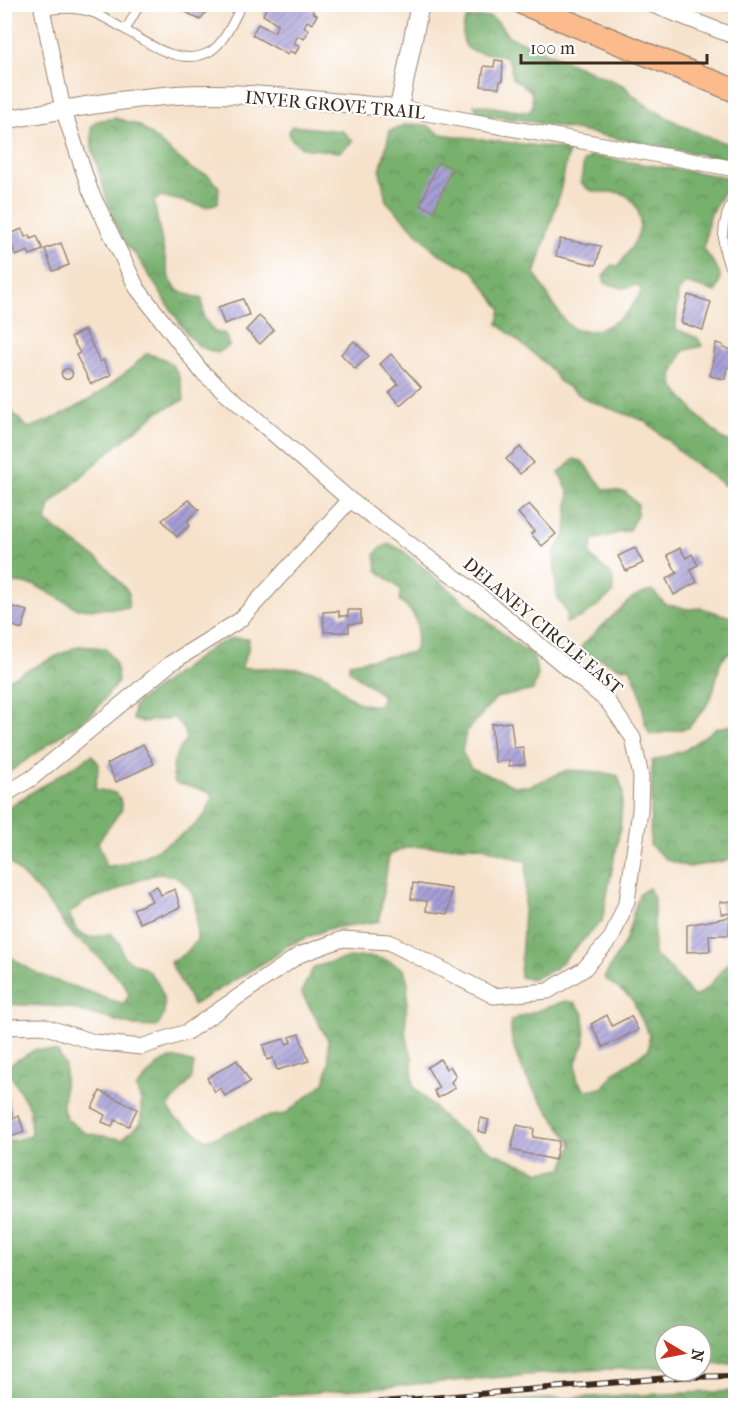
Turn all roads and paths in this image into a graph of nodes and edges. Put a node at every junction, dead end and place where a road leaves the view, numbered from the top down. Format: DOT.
graph roads {
  1 [pos="140,4"];
  2 [pos="242,4"];
  3 [pos="420,4"];
  4 [pos="524,4"];
  5 [pos="650,4"];
  6 [pos="42,8"];
  7 [pos="678,10"];
  8 [pos="126,29"];
  9 [pos="735,37"];
  10 [pos="735,92"];
  11 [pos="399,108"];
  12 [pos="63,109"];
  13 [pos="4,120"];
  14 [pos="735,169"];
  15 [pos="735,195"];
  16 [pos="735,278"];
  17 [pos="350,500"];
  18 [pos="4,795"];
  19 [pos="4,1027"];
  1 -- 8 [label="lane"];
  2 -- 8 [label="lane"];
  3 -- 11 [label="street"];
  4 -- 10 [label="main road"];
  5 -- 7 [label="street"];
  6 -- 8 [label="lane"];
  6 -- 12 [label="street, DELANEY CIRCLE EAST"];
  7 -- 9 [label="street"];
  11 -- 12 [label="street, INVER GROVE TRAIL"];
  11 -- 14 [label="street, INVER GROVE TRAIL"];
  12 -- 13 [label="street, INVER GROVE TRAIL"];
  12 -- 17 [label="street, DELANEY CIRCLE EAST"];
  15 -- 16 [label="lane"];
  17 -- 18 [label="street"];
  17 -- 19 [label="street, DELANEY CIRCLE EAST"];
}
